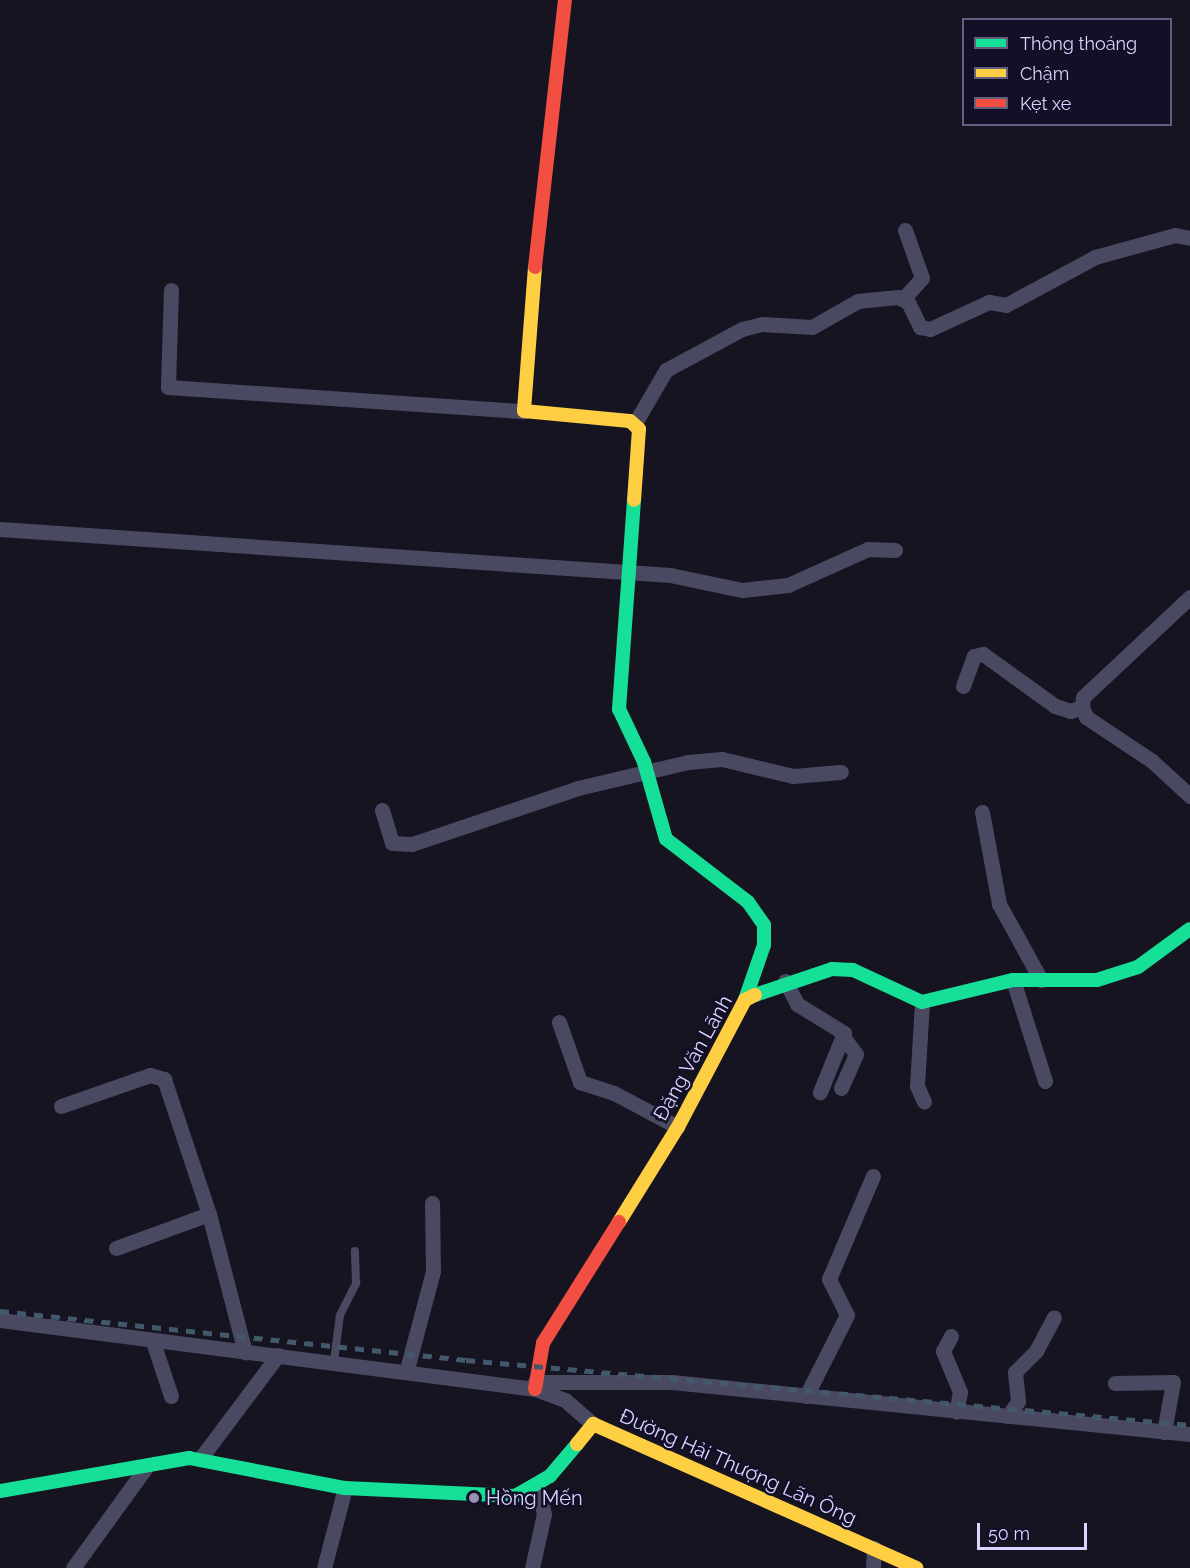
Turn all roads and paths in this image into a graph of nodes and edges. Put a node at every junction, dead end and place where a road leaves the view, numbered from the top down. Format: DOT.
graph roads {
  1 [pos="565,0"];
  2 [pos="905,230"];
  3 [pos="1190,238"];
  4 [pos="171,290"];
  5 [pos="903,298"];
  6 [pos="524,411"];
  7 [pos="635,423"];
  8 [pos="0,529"];
  9 [pos="895,550"];
  10 [pos="629,574"];
  11 [pos="1190,597"];
  12 [pos="963,686"];
  13 [pos="1082,707"];
  14 [pos="646,769"];
  15 [pos="841,772"];
  16 [pos="1190,796"];
  17 [pos="382,810"];
  18 [pos="982,812"];
  19 [pos="1190,929"];
  20 [pos="1041,980"];
  21 [pos="785,981"];
  22 [pos="1012,981"];
  23 [pos="745,1000"];
  24 [pos="922,1002"];
  25 [pos="559,1022"];
  26 [pos="844,1038"];
  27 [pos="1045,1081"];
  28 [pos="841,1088"];
  29 [pos="820,1092"];
  30 [pos="924,1102"];
  31 [pos="61,1106"];
  32 [pos="678,1127"];
  33 [pos="873,1176"];
  34 [pos="432,1203"];
  35 [pos="209,1214"];
  36 [pos="116,1248"];
  37 [pos="355,1251"];
  38 [pos="1054,1317"];
  39 [pos="0,1320"];
  40 [pos="951,1336"];
  41 [pos="153,1342"];
  42 [pos="245,1352"];
  43 [pos="278,1355"];
  44 [pos="334,1361"];
  45 [pos="407,1369"];
  46 [pos="1115,1383"];
  47 [pos="535,1386"];
  48 [pos="171,1396"];
  49 [pos="806,1396"];
  50 [pos="956,1412"];
  51 [pos="1008,1416"];
  52 [pos="593,1424"];
  53 [pos="1164,1432"];
  54 [pos="1190,1434"];
  55 [pos="200,1459"];
  56 [pos="146,1467"];
  57 [pos="537,1486"];
  58 [pos="345,1488"];
  59 [pos="0,1491"];
  60 [pos="874,1548"];
  61 [pos="73,1568"];
  62 [pos="324,1568"];
  63 [pos="532,1568"];
  64 [pos="873,1568"];
  65 [pos="916,1568"];
  1 -- 6 [label="street"];
  2 -- 5 [label="street"];
  3 -- 5 [label="street"];
  4 -- 6 [label="street"];
  5 -- 7 [label="street"];
  6 -- 7 [label="street"];
  7 -- 10 [label="street"];
  8 -- 10 [label="street"];
  9 -- 10 [label="street"];
  10 -- 14 [label="street"];
  11 -- 13 [label="street"];
  12 -- 13 [label="street"];
  13 -- 16 [label="street"];
  14 -- 15 [label="street"];
  14 -- 17 [label="street"];
  14 -- 23 [label="street"];
  18 -- 20 [label="street"];
  19 -- 20 [label="street"];
  20 -- 22 [label="street"];
  21 -- 23 [label="street, Đặng Văn Lãnh"];
  21 -- 24 [label="street, Đặng Văn Lãnh"];
  21 -- 26 [label="street"];
  22 -- 24 [label="street"];
  22 -- 27 [label="street"];
  23 -- 32 [label="street, Đặng Văn Lãnh"];
  24 -- 30 [label="street"];
  25 -- 32 [label="street"];
  26 -- 28 [label="street"];
  26 -- 29 [label="street"];
  31 -- 35 [label="street"];
  32 -- 47 [label="street, Đặng Văn Lãnh"];
  33 -- 49 [label="street"];
  34 -- 45 [label="street"];
  35 -- 36 [label="street"];
  35 -- 42 [label="street"];
  37 -- 44 [label="lane"];
  38 -- 51 [label="street"];
  39 -- 41 [label="street"];
  40 -- 50 [label="street"];
  41 -- 42 [label="street"];
  41 -- 48 [label="street"];
  42 -- 43 [label="street"];
  43 -- 44 [label="street"];
  43 -- 55 [label="street"];
  44 -- 45 [label="street"];
  45 -- 47 [label="street"];
  46 -- 53 [label="street"];
  47 -- 49 [label="street"];
  47 -- 52 [label="street"];
  49 -- 50 [label="street"];
  50 -- 51 [label="street"];
  51 -- 53 [label="street"];
  52 -- 57 [label="street, Đường Hải Thượng Lãn Ông"];
  52 -- 60 [label="street, Đường Hải Thượng Lãn Ông"];
  53 -- 54 [label="street"];
  55 -- 56 [label="street, Đường Hải Thượng Lãn Ông"];
  55 -- 58 [label="street, Đường Hải Thượng Lãn Ông"];
  56 -- 59 [label="street, Đường Hải Thượng Lãn Ông"];
  56 -- 61 [label="street"];
  57 -- 58 [label="street, Đường Hải Thượng Lãn Ông"];
  57 -- 63 [label="street"];
  58 -- 62 [label="street"];
  60 -- 64 [label="street"];
  60 -- 65 [label="street, Đường Hải Thượng Lãn Ông"];
}
